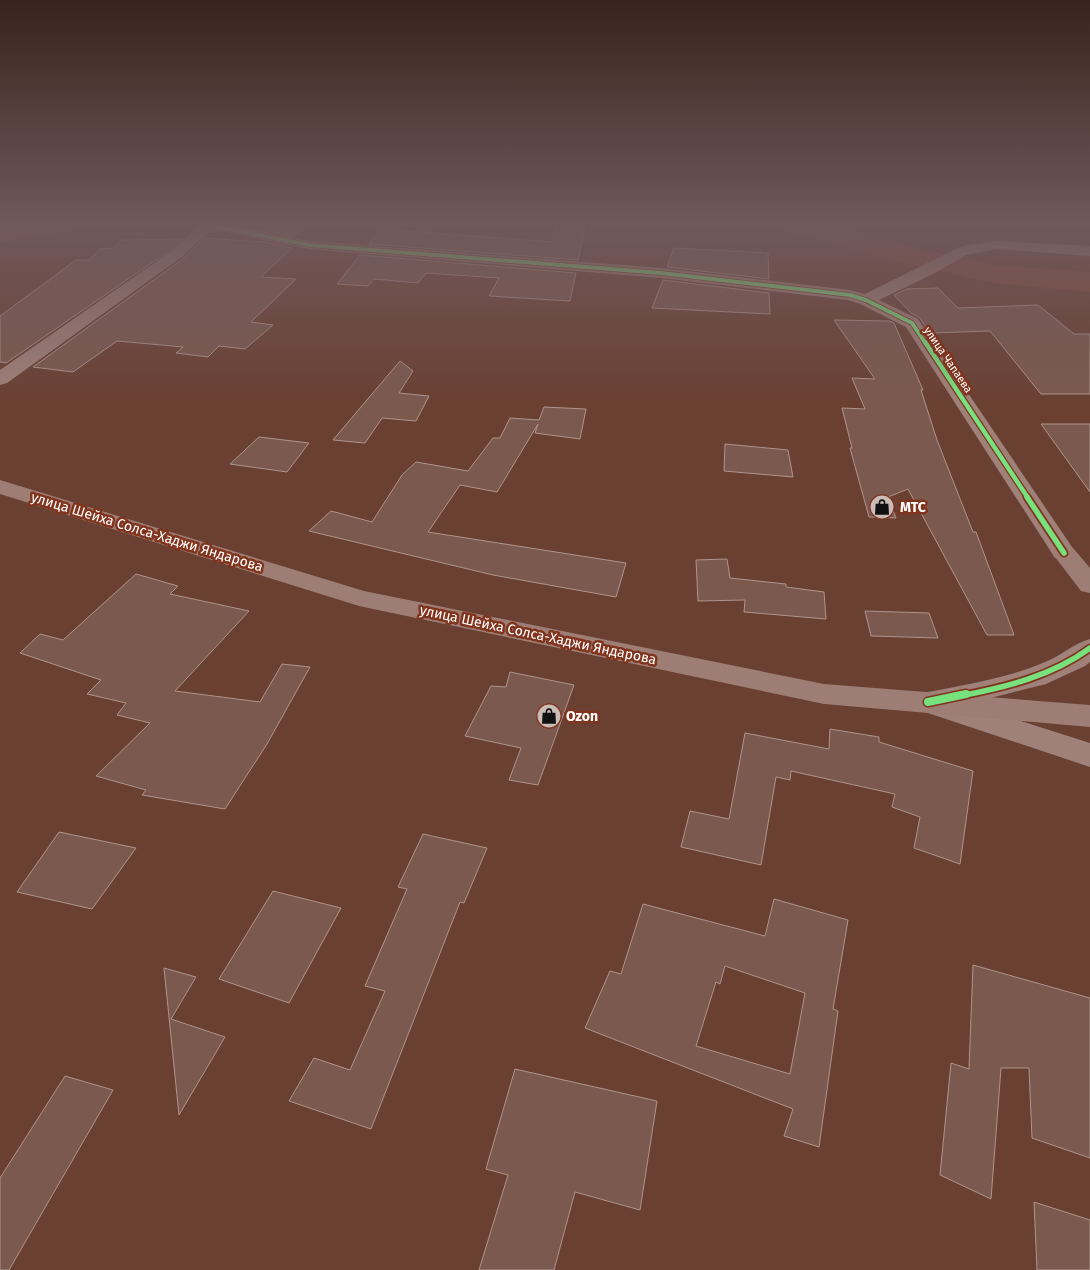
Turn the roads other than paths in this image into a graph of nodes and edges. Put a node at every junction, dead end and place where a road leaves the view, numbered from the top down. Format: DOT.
graph roads {
  1 [pos="139,281"];
  2 [pos="723,281"];
  3 [pos="905,281"];
  4 [pos="866,300"];
  5 [pos="0,379"];
  6 [pos="0,487"];
  7 [pos="1090,550"];
  8 [pos="1064,553"];
  9 [pos="1090,585"];
  10 [pos="1090,648"];
  11 [pos="928,702"];
  12 [pos="1090,716"];
  13 [pos="1090,756"];
  1 -- 5 [label="street"];
  2 -- 4 [label="street, улица Чапаева"];
  3 -- 4 [label="street"];
  4 -- 8 [label="street, улица Чапаева"];
  6 -- 11 [label="main road, улица Шейха Солса-Хаджи Яндарова"];
  7 -- 8 [label="main road"];
  8 -- 9 [label="main road"];
  10 -- 11 [label="street"];
  11 -- 12 [label="main road, улица Шейха Солса-Хаджи Яндарова"];
  11 -- 13 [label="street"];
}
